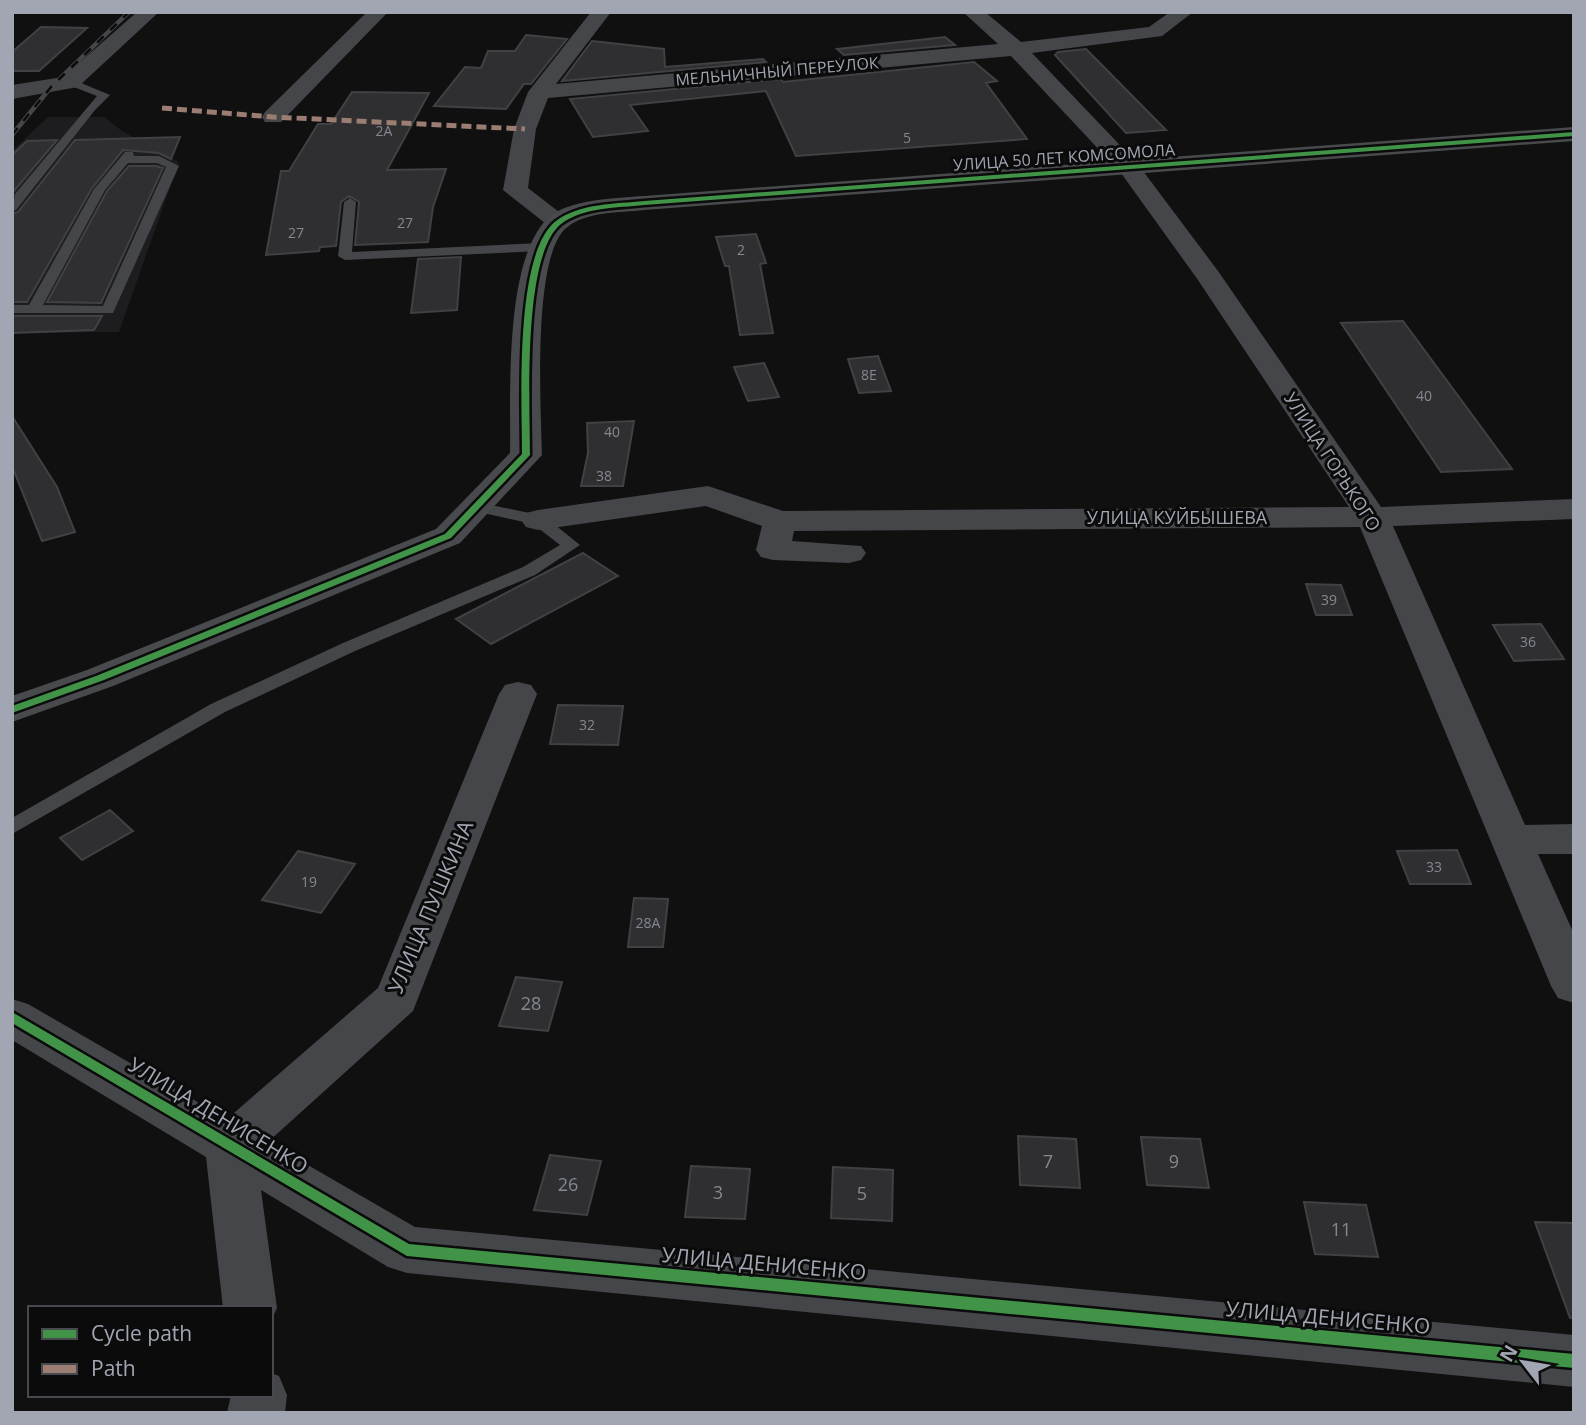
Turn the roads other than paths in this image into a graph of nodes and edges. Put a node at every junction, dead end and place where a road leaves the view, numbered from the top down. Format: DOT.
graph roads {
  1 [pos="149,12"];
  2 [pos="377,12"];
  3 [pos="601,12"];
  4 [pos="973,12"];
  5 [pos="1183,12"];
  6 [pos="1016,49"];
  7 [pos="70,82"];
  8 [pos="12,92"];
  9 [pos="539,92"];
  10 [pos="272,117"];
  11 [pos="1574,134"];
  12 [pos="1129,168"];
  13 [pos="350,202"];
  14 [pos="12,207"];
  15 [pos="559,222"];
  16 [pos="542,247"];
  17 [pos="12,309"];
  18 [pos="34,309"];
  19 [pos="476,507"];
  20 [pos="1574,509"];
  21 [pos="1372,517"];
  22 [pos="538,520"];
  23 [pos="780,521"];
  24 [pos="849,553"];
  25 [pos="518,694"];
  26 [pos="12,710"];
  27 [pos="12,828"];
  28 [pos="1574,839"];
  29 [pos="1511,841"];
  30 [pos="1574,986"];
  31 [pos="12,1017"];
  32 [pos="230,1146"];
  33 [pos="250,1306"];
  34 [pos="1574,1361"];
  1 -- 7 [label="street"];
  2 -- 10 [label="street"];
  3 -- 9 [label="street"];
  4 -- 6 [label="street, УЛИЦА ГОРЬКОГО"];
  5 -- 6 [label="street, МЕЛЬНИЧНЫЙ ПЕРЕУЛОК"];
  6 -- 9 [label="street, МЕЛЬНИЧНЫЙ ПЕРЕУЛОК"];
  6 -- 12 [label="street, УЛИЦА ГОРЬКОГО"];
  7 -- 8 [label="street"];
  7 -- 14 [label="lane"];
  9 -- 15 [label="street"];
  11 -- 12 [label="street, УЛИЦА 50 ЛЕТ КОМСОМОЛА"];
  12 -- 15 [label="street, УЛИЦА 50 ЛЕТ КОМСОМОЛА"];
  12 -- 21 [label="street, УЛИЦА ГОРЬКОГО"];
  13 -- 16 [label="lane"];
  15 -- 16 [label="street"];
  16 -- 19 [label="street"];
  17 -- 18 [label="lane"];
  18 -- 18 [label="lane"];
  19 -- 22 [label="lane"];
  19 -- 26 [label="street"];
  20 -- 21 [label="street, УЛИЦА КУЙБЫШЕВА"];
  21 -- 23 [label="street, УЛИЦА КУЙБЫШЕВА"];
  21 -- 29 [label="street, УЛИЦА ГОРЬКОГО"];
  22 -- 23 [label="street, УЛИЦА КУЙБЫШЕВА"];
  22 -- 27 [label="lane"];
  23 -- 24 [label="street"];
  25 -- 32 [label="street, УЛИЦА ПУШКИНА"];
  28 -- 29 [label="street"];
  29 -- 30 [label="street, УЛИЦА ГОРЬКОГО"];
  31 -- 32 [label="street, УЛИЦА ДЕНИСЕНКО"];
  32 -- 33 [label="street"];
  32 -- 34 [label="street, УЛИЦА ДЕНИСЕНКО"];
}
